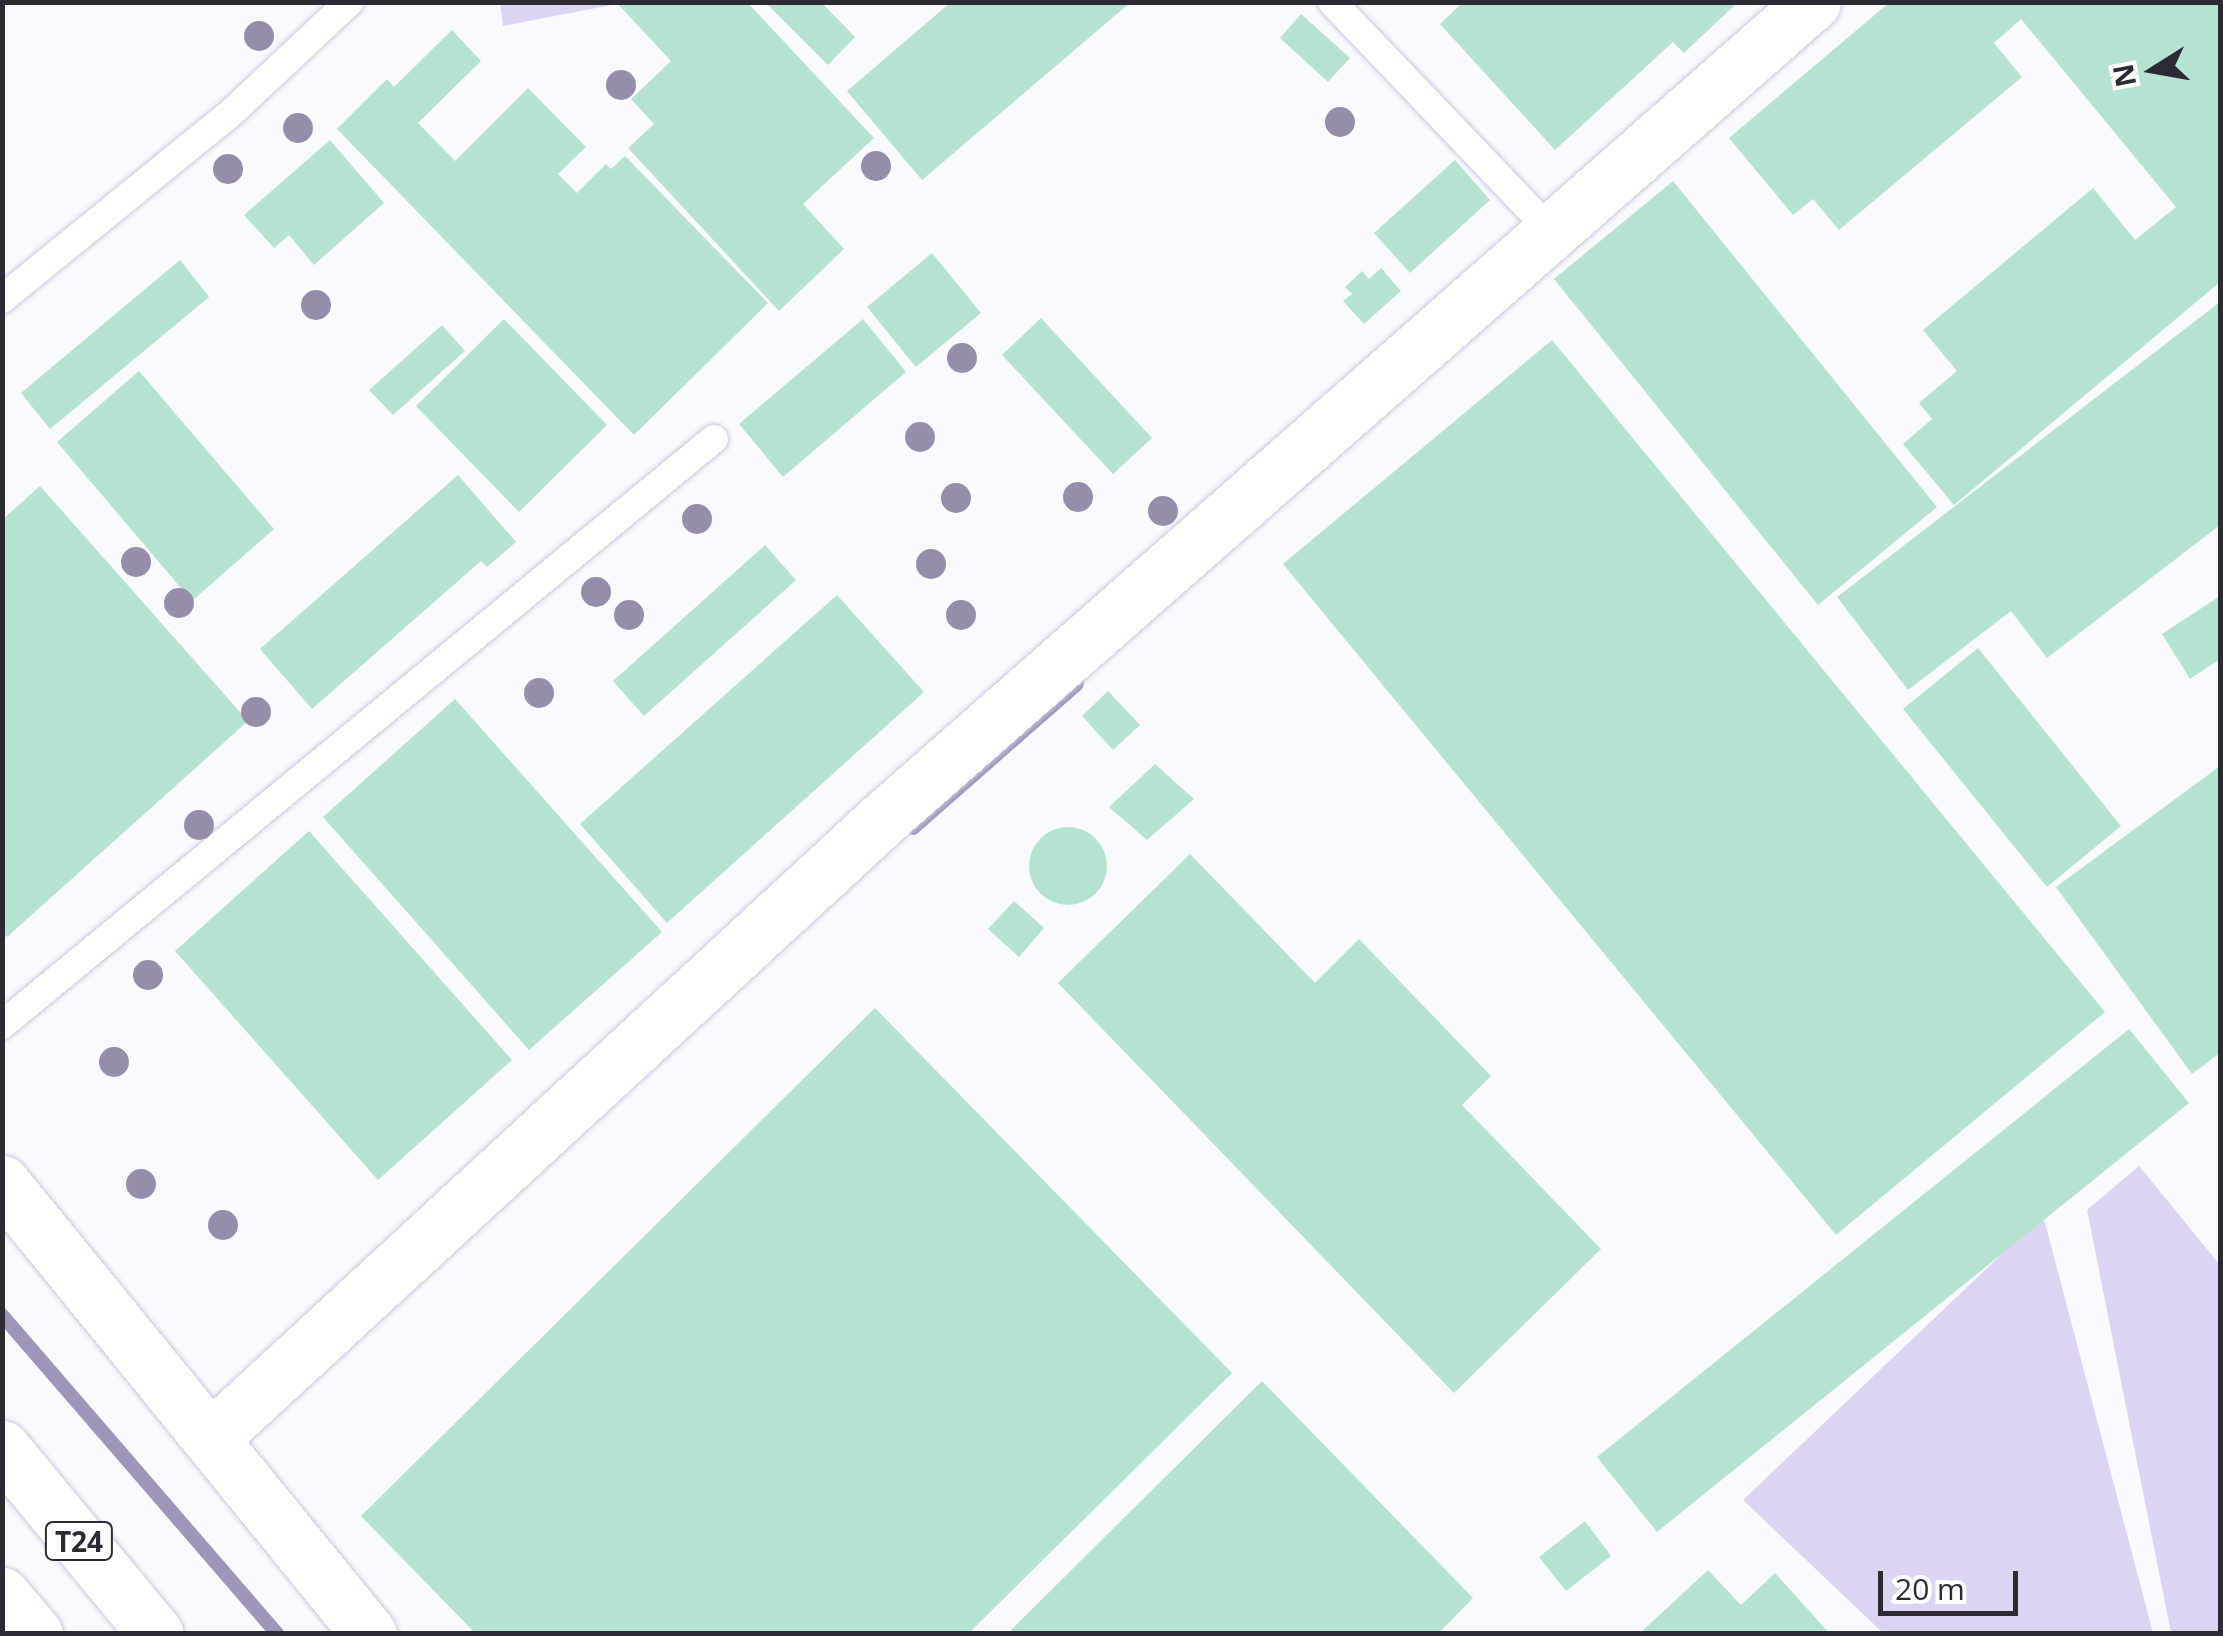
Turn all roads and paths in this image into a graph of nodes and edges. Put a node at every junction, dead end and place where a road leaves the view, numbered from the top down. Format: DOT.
graph roads {
  1 [pos="349,2"];
  2 [pos="1332,2"];
  3 [pos="1813,2"];
  4 [pos="1551,232"];
  5 [pos="2,299"];
  6 [pos="714,439"];
  7 [pos="2,1025"];
  8 [pos="2,1183"];
  9 [pos="210,1439"];
  10 [pos="2,1448"];
  11 [pos="2,1595"];
  12 [pos="34,1634"];
  13 [pos="156,1634"];
  14 [pos="369,1634"];
  1 -- 5 [label="lane"];
  2 -- 4 [label="lane"];
  3 -- 4 [label="main road"];
  4 -- 9 [label="main road"];
  6 -- 7 [label="lane"];
  8 -- 9 [label="main road"];
  9 -- 14 [label="main road"];
  10 -- 13 [label="main road, T24"];
  11 -- 12 [label="main road"];
}
